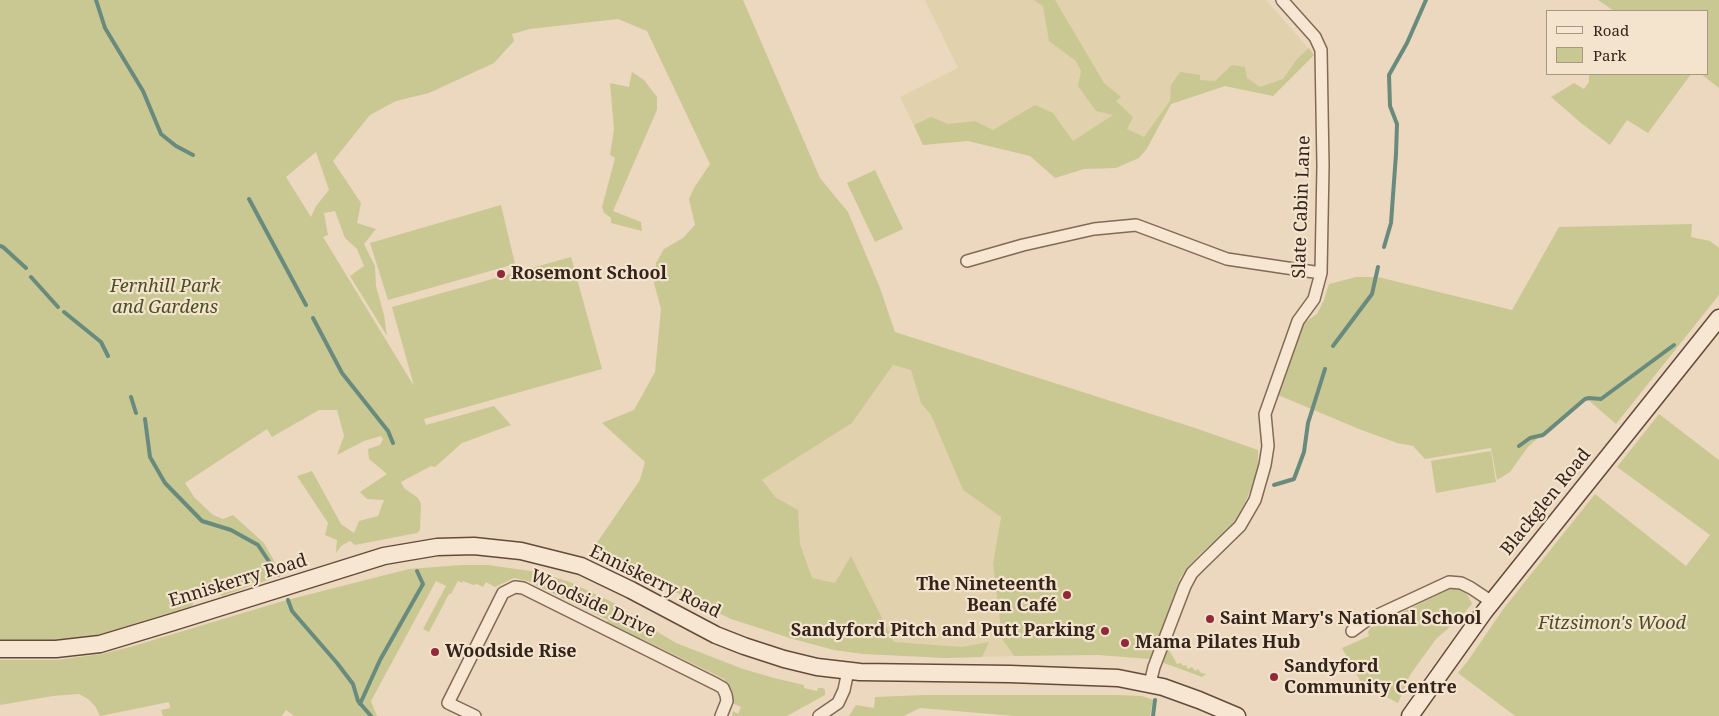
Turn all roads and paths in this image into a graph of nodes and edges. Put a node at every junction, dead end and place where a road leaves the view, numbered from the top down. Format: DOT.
graph roads {
  1 [pos="1282,0"];
  2 [pos="967,261"];
  3 [pos="1321,273"];
  4 [pos="1719,318"];
  5 [pos="1492,602"];
  6 [pos="1352,631"];
  7 [pos="0,649"];
  8 [pos="848,671"];
  9 [pos="1150,683"];
  10 [pos="475,716"];
  11 [pos="721,716"];
  12 [pos="819,716"];
  13 [pos="1237,716"];
  14 [pos="1410,716"];
  1 -- 3 [label="street, Slate Cabin Lane"];
  2 -- 3 [label="street"];
  3 -- 9 [label="street, Slate Cabin Lane"];
  4 -- 5 [label="main road, Blackglen Road"];
  5 -- 6 [label="street"];
  5 -- 14 [label="main road, Blackglen Road"];
  7 -- 8 [label="main road, Enniskerry Road"];
  8 -- 9 [label="main road, Enniskerry Road"];
  8 -- 12 [label="street"];
  9 -- 13 [label="main road, Enniskerry Road"];
  10 -- 11 [label="street, Woodside Drive"];
}
